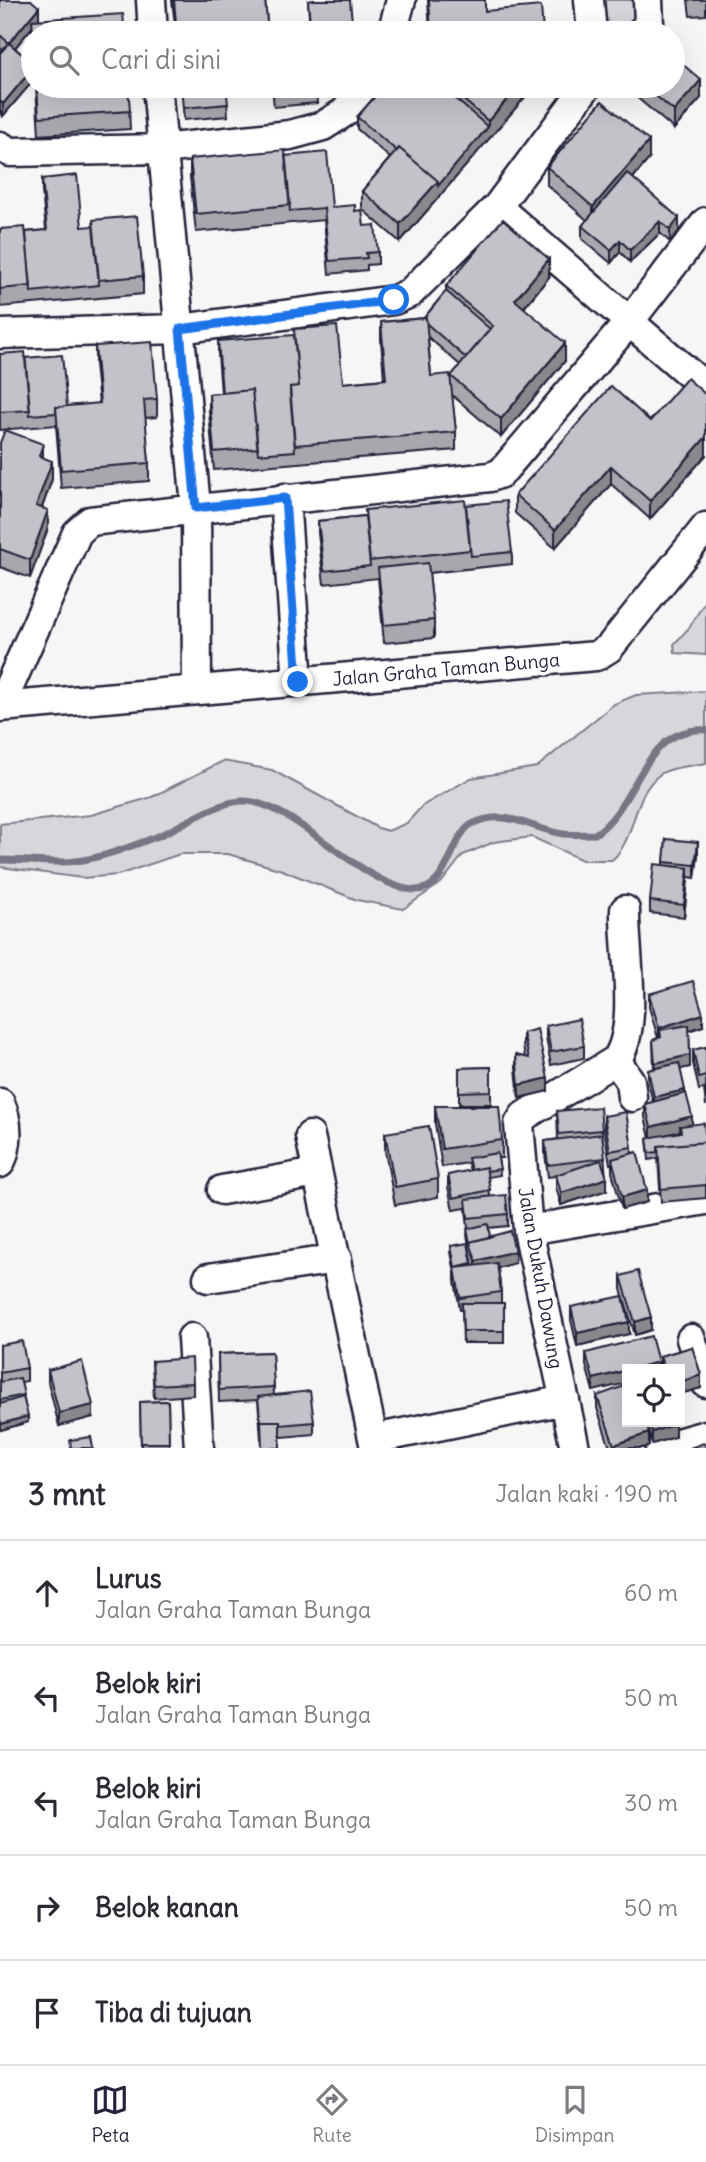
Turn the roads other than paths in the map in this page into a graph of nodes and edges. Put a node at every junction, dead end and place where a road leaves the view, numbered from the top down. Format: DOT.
graph roads {
  1 [pos="401,0"];
  2 [pos="589,0"];
  3 [pos="648,0"];
  4 [pos="147,1"];
  5 [pos="151,21"];
  6 [pos="395,21"];
  7 [pos="591,21"];
  8 [pos="649,21"];
  9 [pos="158,98"];
  10 [pos="356,98"];
  11 [pos="578,98"];
  12 [pos="0,146"];
  13 [pos="162,149"];
  14 [pos="497,207"];
  15 [pos="706,222"];
  16 [pos="629,322"];
  17 [pos="180,329"];
  18 [pos="0,334"];
  19 [pos="706,388"];
  20 [pos="285,498"];
  21 [pos="196,508"];
  22 [pos="706,527"];
  23 [pos="298,682"];
  24 [pos="197,690"];
  25 [pos="0,707"];
  26 [pos="625,911"];
  27 [pos="616,1060"];
  28 [pos="632,1097"];
  29 [pos="0,1103"];
  30 [pos="310,1136"];
  31 [pos="0,1163"];
  32 [pos="317,1173"];
  33 [pos="222,1190"];
  34 [pos="706,1199"];
  35 [pos="528,1230"];
  36 [pos="337,1259"];
  37 [pos="208,1278"];
  38 [pos="192,1339"];
  39 [pos="691,1339"];
  40 [pos="706,1383"];
  41 [pos="565,1400"];
  42 [pos="706,1435"];
  43 [pos="374,1443"];
  44 [pos="200,1448"];
  45 [pos="575,1448"];
  46 [pos="660,1448"];
  1 -- 6 [label="street"];
  2 -- 7 [label="street"];
  3 -- 8 [label="street"];
  4 -- 5 [label="street"];
  9 -- 13 [label="street"];
  10 -- 13 [label="street"];
  11 -- 14 [label="street"];
  12 -- 13 [label="street"];
  13 -- 17 [label="street"];
  14 -- 16 [label="street"];
  14 -- 17 [label="street"];
  15 -- 16 [label="street, Jalan Graha Taman Bunga"];
  16 -- 19 [label="street"];
  16 -- 20 [label="street, Jalan Graha Taman Bunga"];
  17 -- 18 [label="street"];
  17 -- 21 [label="street"];
  20 -- 21 [label="street, Jalan Graha Taman Bunga"];
  20 -- 23 [label="street"];
  21 -- 24 [label="street"];
  21 -- 25 [label="street, Jalan Graha Taman Bunga"];
  22 -- 23 [label="street, Jalan Graha Taman Bunga"];
  23 -- 24 [label="street, Jalan Graha Taman Bunga"];
  24 -- 25 [label="street, Jalan Graha Taman Bunga"];
  26 -- 27 [label="street"];
  27 -- 28 [label="street"];
  27 -- 35 [label="street, Jalan Dukuh Dawung"];
  29 -- 31 [label="street"];
  30 -- 32 [label="street"];
  32 -- 33 [label="street"];
  32 -- 36 [label="street"];
  34 -- 35 [label="street"];
  35 -- 41 [label="street, Jalan Dukuh Dawung"];
  36 -- 37 [label="street"];
  36 -- 43 [label="street"];
  38 -- 44 [label="street"];
  39 -- 40 [label="street"];
  41 -- 43 [label="street"];
  41 -- 45 [label="street, Jalan Dukuh Dawung"];
  42 -- 46 [label="street"];
}
